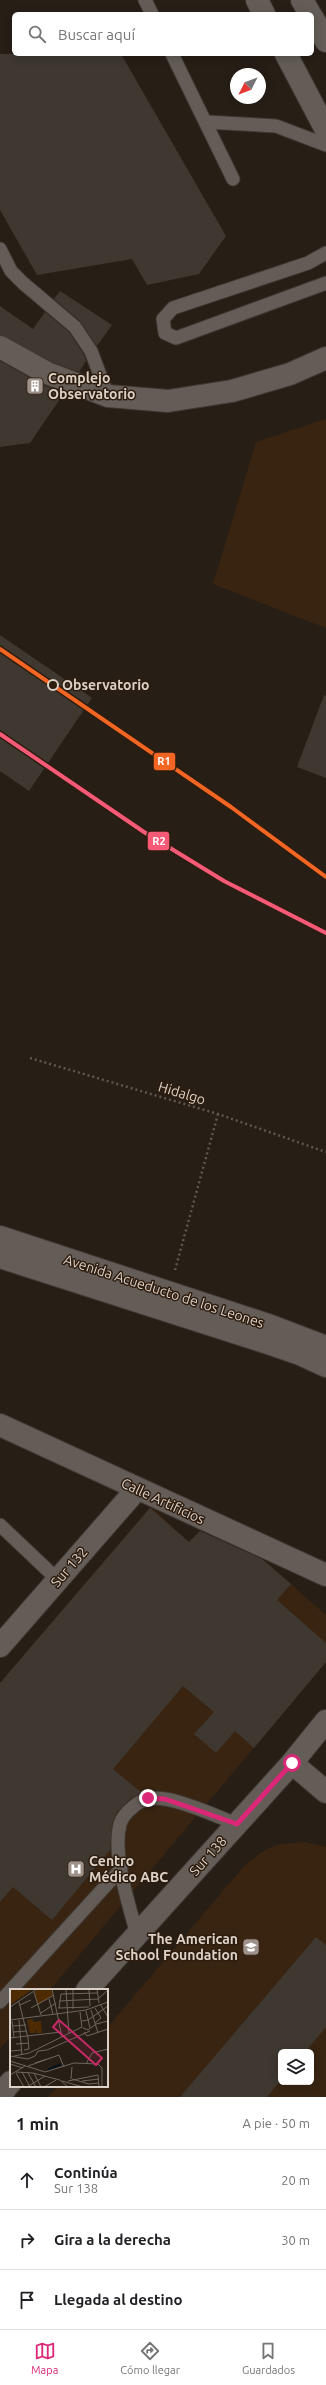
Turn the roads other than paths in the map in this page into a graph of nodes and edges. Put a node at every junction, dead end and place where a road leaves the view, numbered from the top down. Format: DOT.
graph roads {
  1 [pos="145,0"];
  2 [pos="257,0"];
  3 [pos="302,0"];
  4 [pos="151,12"];
  5 [pos="263,12"];
  6 [pos="309,12"];
  7 [pos="314,20"];
  8 [pos="326,41"];
  9 [pos="173,56"];
  10 [pos="287,56"];
  11 [pos="206,122"];
  12 [pos="326,130"];
  13 [pos="326,145"];
  14 [pos="233,179"];
  15 [pos="0,249"];
  16 [pos="326,253"];
  17 [pos="326,283"];
  18 [pos="0,347"];
  19 [pos="326,358"];
  20 [pos="108,396"];
  21 [pos="0,1237"];
  22 [pos="0,1257"];
  23 [pos="326,1347"];
  24 [pos="326,1366"];
  25 [pos="0,1425"];
  26 [pos="137,1489"];
  27 [pos="0,1525"];
  28 [pos="326,1575"];
  29 [pos="58,1580"];
  30 [pos="0,1646"];
  31 [pos="326,1721"];
  32 [pos="292,1763"];
  33 [pos="326,1792"];
  34 [pos="237,1824"];
  35 [pos="121,1869"];
  36 [pos="137,1935"];
  37 [pos="12,1989"];
  38 [pos="88,1989"];
  39 [pos="10,1991"];
  40 [pos="0,2002"];
  41 [pos="10,2083"];
  42 [pos="0,2095"];
  1 -- 4 [label="lane"];
  2 -- 5 [label="street"];
  3 -- 6 [label="street"];
  7 -- 8 [label="street"];
  9 -- 11 [label="lane"];
  10 -- 12 [label="street"];
  11 -- 13 [label="lane"];
  11 -- 14 [label="lane"];
  15 -- 20 [label="lane"];
  16 -- 17 [label="lane"];
  18 -- 20 [label="street"];
  19 -- 20 [label="street"];
  21 -- 23 [label="street, Avenida Acueducto de los Leones"];
  22 -- 24 [label="street, Avenida Acueducto de los Leones"];
  25 -- 26 [label="street, Calle Artificios"];
  26 -- 28 [label="street, Calle Artificios"];
  26 -- 29 [label="street, Sur 132"];
  27 -- 29 [label="lane"];
  29 -- 30 [label="street, Sur 132"];
  31 -- 32 [label="street, Sur 138"];
  32 -- 33 [label="street"];
  32 -- 34 [label="street, Sur 138"];
  34 -- 35 [label="lane"];
  34 -- 36 [label="street, Sur 138"];
  35 -- 36 [label="lane"];
  35 -- 37 [label="lane"];
  36 -- 38 [label="street, Sur 138"];
  39 -- 40 [label="lane"];
  41 -- 42 [label="street"];
}
